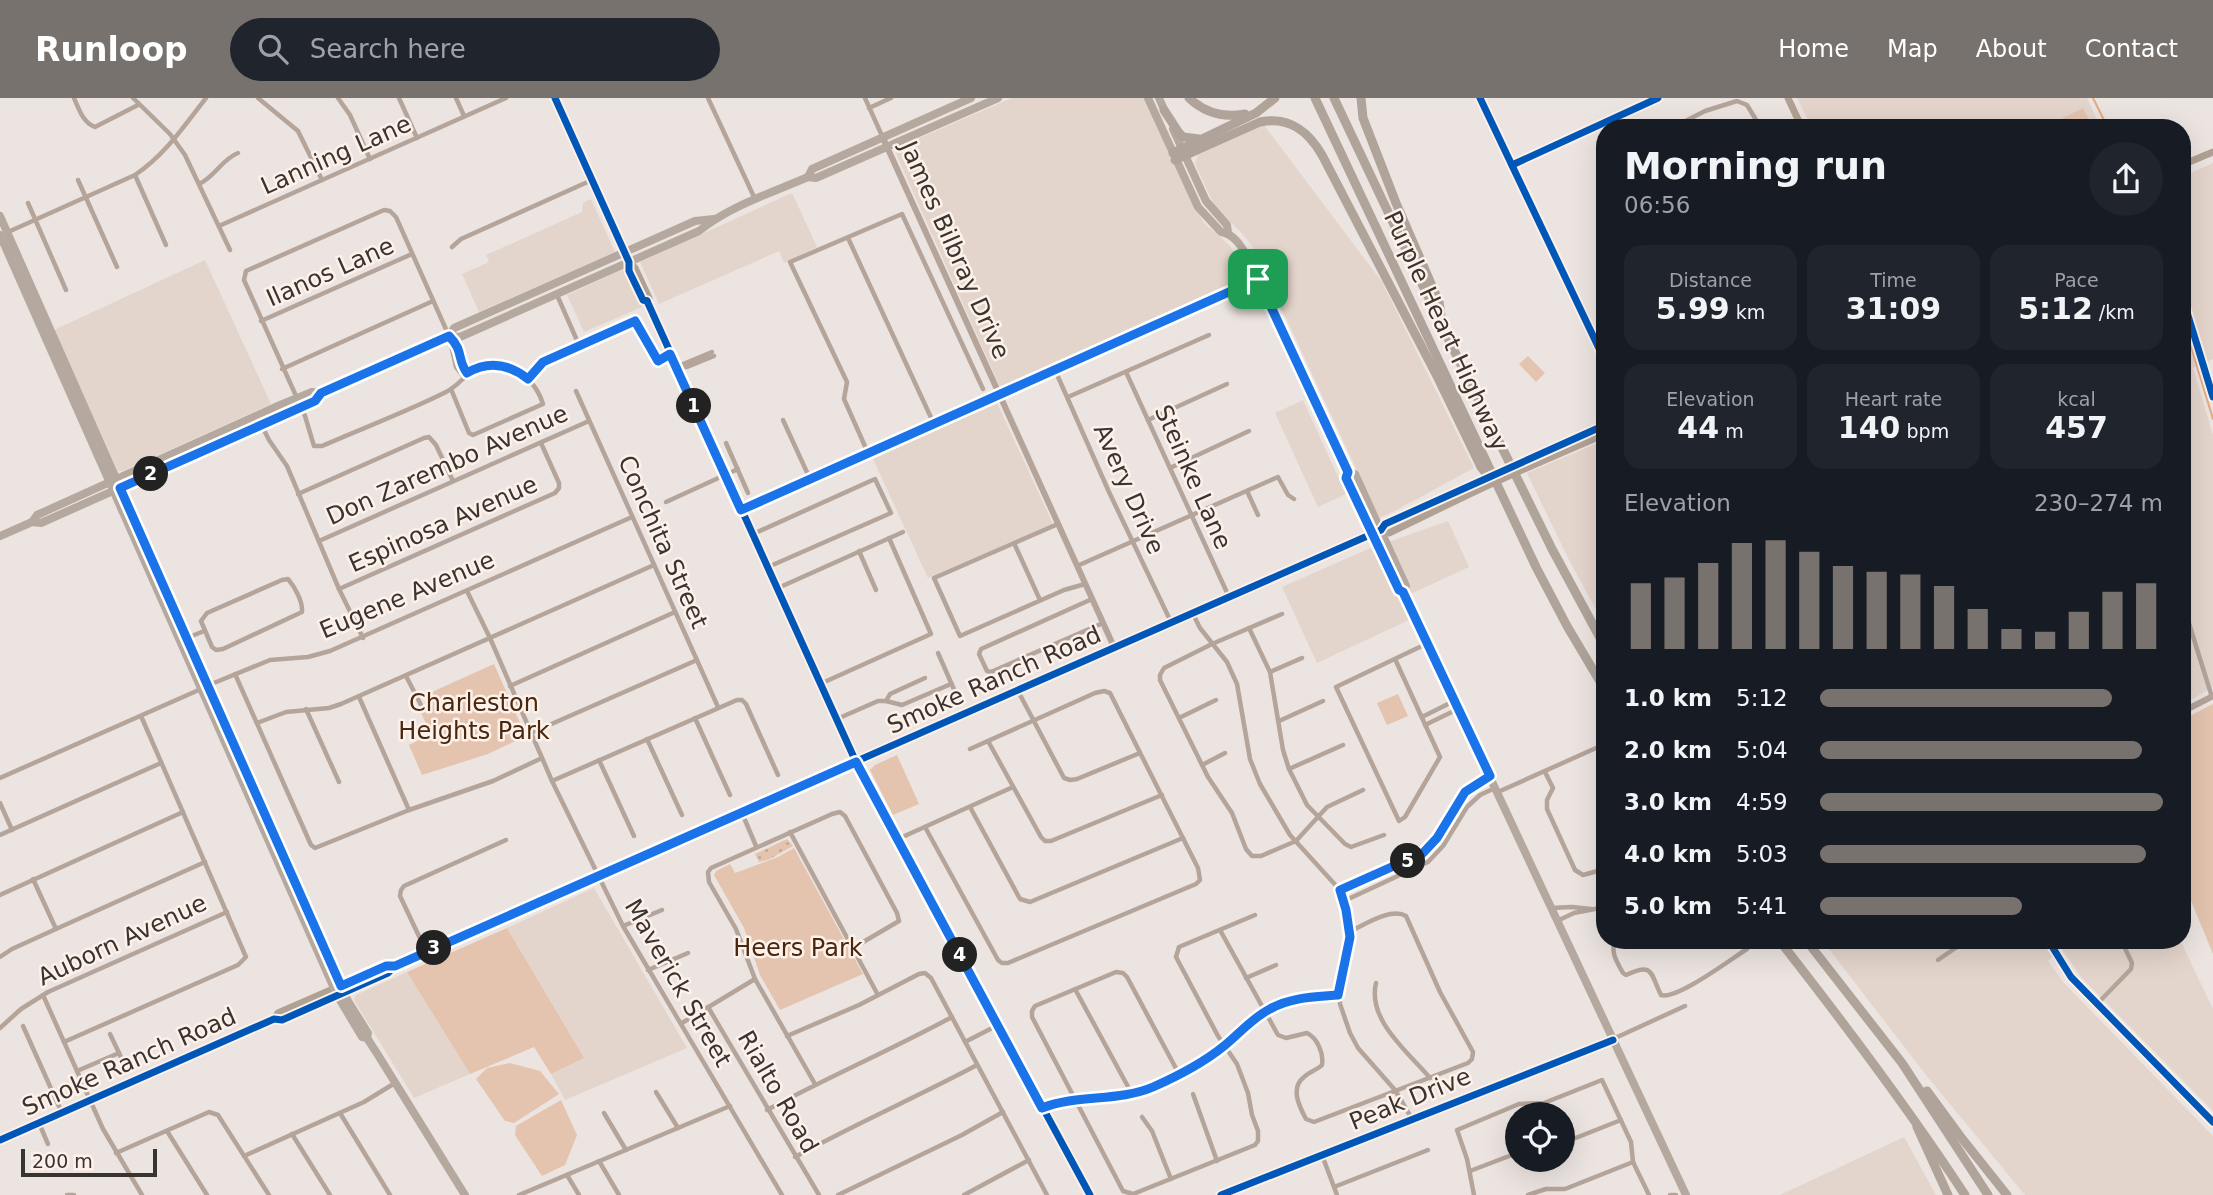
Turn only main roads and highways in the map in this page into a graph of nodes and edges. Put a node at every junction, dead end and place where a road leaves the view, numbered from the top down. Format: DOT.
graph roads {
  1 [pos="555,98"];
  2 [pos="971,98"];
  3 [pos="998,98"];
  4 [pos="1148,98"];
  5 [pos="1159,98"];
  6 [pos="1189,98"];
  7 [pos="1273,98"];
  8 [pos="1315,98"];
  9 [pos="1334,98"];
  10 [pos="1361,98"];
  11 [pos="1480,98"];
  12 [pos="1788,98"];
  13 [pos="958,104"];
  14 [pos="1164,110"];
  15 [pos="955,117"];
  16 [pos="1798,119"];
  17 [pos="1200,140"];
  18 [pos="885,142"];
  19 [pos="2213,152"];
  20 [pos="1179,155"];
  21 [pos="2191,161"];
  22 [pos="0,216"];
  23 [pos="714,219"];
  24 [pos="2,235"];
  25 [pos="625,253"];
  26 [pos="629,262"];
  27 [pos="512,303"];
  28 [pos="516,312"];
  29 [pos="1443,328"];
  30 [pos="449,336"];
  31 [pos="1596,342"];
  32 [pos="60,361"];
  33 [pos="298,403"];
  34 [pos="280,405"];
  35 [pos="241,424"];
  36 [pos="262,425"];
  37 [pos="1596,430"];
  38 [pos="216,435"];
  39 [pos="1596,437"];
  40 [pos="220,444"];
  41 [pos="187,458"];
  42 [pos="1530,463"];
  43 [pos="115,485"];
  44 [pos="1502,495"];
  45 [pos="1377,532"];
  46 [pos="0,536"];
  47 [pos="169,608"];
  48 [pos="1596,630"];
  49 [pos="1596,675"];
  50 [pos="205,687"];
  51 [pos="856,762"];
  52 [pos="1786,949"];
  53 [pos="1813,949"];
  54 [pos="2054,949"];
  55 [pos="339,991"];
  56 [pos="1848,992"];
  57 [pos="1911,1113"];
  58 [pos="2213,1122"];
  59 [pos="0,1140"];
  60 [pos="1681,1194"];
  61 [pos="465,1195"];
  62 [pos="1090,1195"];
  63 [pos="1948,1195"];
  64 [pos="1965,1195"];
  65 [pos="1988,1195"];
  66 [pos="2007,1195"];
  1 -- 25 [label="main road"];
  2 -- 13 [label="main road"];
  3 -- 15 [label="main road"];
  4 -- 20 [label="main road"];
  5 -- 14 [label="main road"];
  6 -- 7 [label="highway"];
  7 -- 17 [label="highway"];
  8 -- 44 [label="highway, Purple Heart Highway"];
  9 -- 29 [label="highway, Purple Heart Highway"];
  10 -- 29 [label="highway"];
  11 -- 31 [label="main road"];
  12 -- 16 [label="main road"];
  13 -- 15 [label="main road"];
  13 -- 18 [label="main road"];
  14 -- 17 [label="highway"];
  14 -- 20 [label="main road"];
  15 -- 18 [label="main road"];
  17 -- 20 [label="highway"];
  18 -- 23 [label="main road"];
  19 -- 21 [label="main road"];
  20 -- 44 [label="highway"];
  20 -- 45 [label="main road"];
  22 -- 24 [label="main road"];
  23 -- 25 [label="main road"];
  23 -- 26 [label="main road"];
  24 -- 32 [label="main road"];
  24 -- 32 [label="main road"];
  25 -- 26 [label="main road"];
  25 -- 27 [label="main road"];
  26 -- 28 [label="main road"];
  26 -- 51 [label="main road"];
  27 -- 28 [label="main road"];
  27 -- 30 [label="main road"];
  28 -- 30 [label="main road"];
  29 -- 48 [label="highway, Purple Heart Highway"];
  30 -- 33 [label="main road"];
  32 -- 43 [label="main road"];
  32 -- 43 [label="main road"];
  33 -- 34 [label="main road"];
  33 -- 36 [label="main road"];
  34 -- 35 [label="main road"];
  34 -- 36 [label="main road"];
  35 -- 38 [label="main road"];
  35 -- 40 [label="main road"];
  36 -- 40 [label="main road"];
  37 -- 42 [label="main road, Smoke Ranch Road"];
  38 -- 41 [label="main road"];
  38 -- 43 [label="main road"];
  39 -- 42 [label="main road, Smoke Ranch Road"];
  40 -- 41 [label="main road"];
  41 -- 43 [label="main road"];
  42 -- 45 [label="main road, Smoke Ranch Road, bridge"];
  43 -- 46 [label="main road"];
  43 -- 47 [label="main road"];
  44 -- 49 [label="highway, Purple Heart Highway"];
  45 -- 51 [label="main road, Smoke Ranch Road"];
  45 -- 60 [label="main road"];
  47 -- 50 [label="main road"];
  47 -- 50 [label="main road"];
  50 -- 55 [label="main road"];
  51 -- 55 [label="main road, Smoke Ranch Road"];
  51 -- 62 [label="main road"];
  52 -- 57 [label="highway"];
  53 -- 56 [label="highway"];
  54 -- 58 [label="main road"];
  55 -- 59 [label="main road, Smoke Ranch Road"];
  55 -- 61 [label="main road"];
  56 -- 65 [label="highway"];
  56 -- 66 [label="highway"];
  57 -- 63 [label="highway"];
  57 -- 64 [label="highway"];
}
